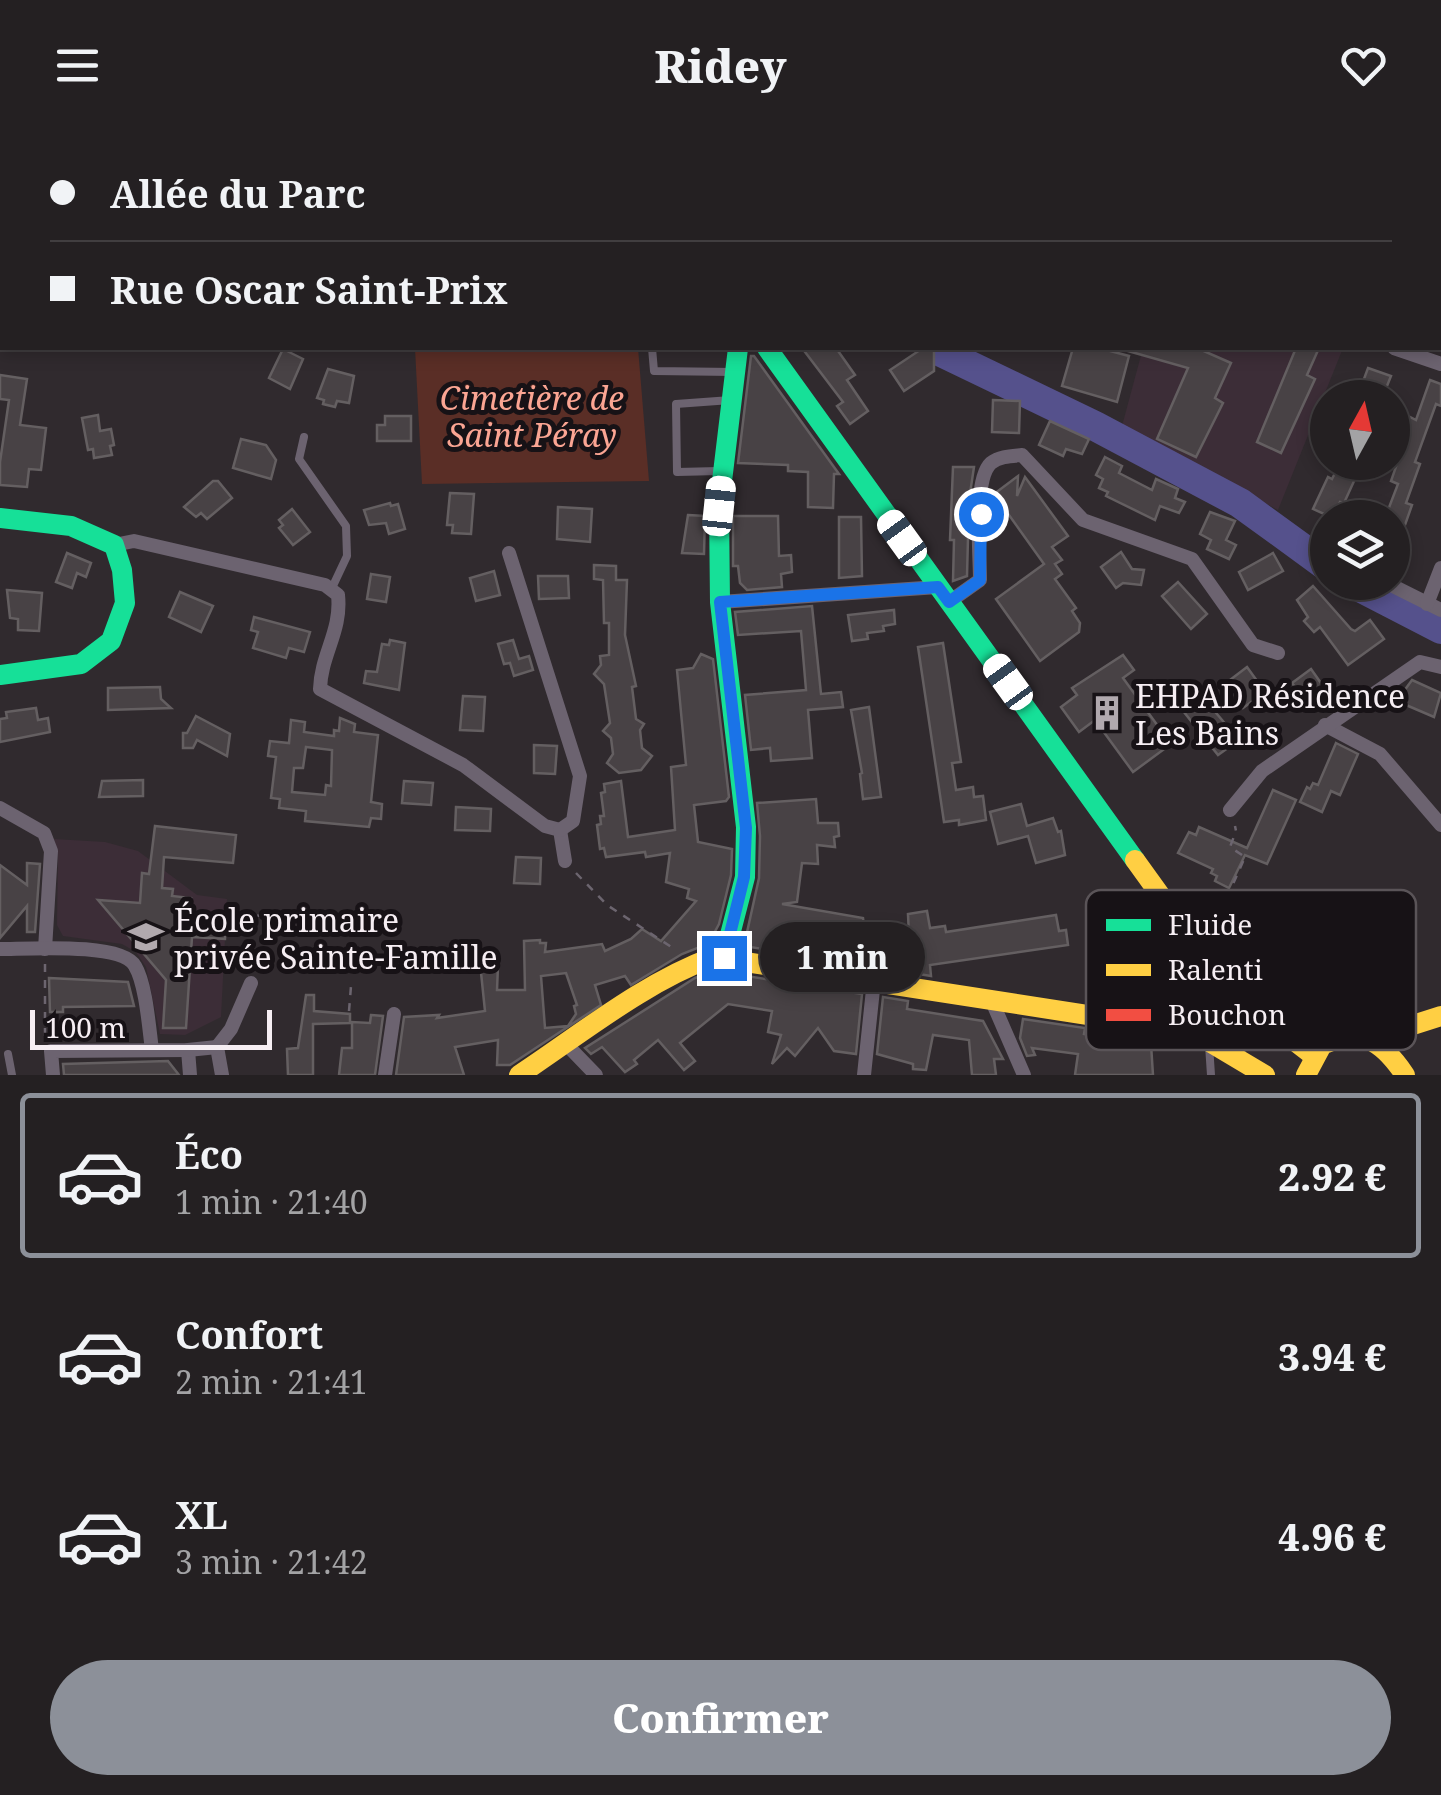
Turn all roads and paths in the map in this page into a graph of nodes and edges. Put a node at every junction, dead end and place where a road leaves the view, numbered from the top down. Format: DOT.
graph roads {
  1 [pos="652,350"];
  2 [pos="738,350"];
  3 [pos="768,350"];
  4 [pos="1400,350"];
  5 [pos="1441,364"];
  6 [pos="734,372"];
  7 [pos="731,400"];
  8 [pos="304,437"];
  9 [pos="723,471"];
  10 [pos="0,518"];
  11 [pos="114,545"];
  12 [pos="509,553"];
  13 [pos="1441,568"];
  14 [pos="331,590"];
  15 [pos="944,595"];
  16 [pos="1410,595"];
  17 [pos="720,602"];
  18 [pos="1434,607"];
  19 [pos="1278,654"];
  20 [pos="1441,667"];
  21 [pos="0,674"];
  22 [pos="1325,725"];
  23 [pos="0,808"];
  24 [pos="1230,810"];
  25 [pos="1441,825"];
  26 [pos="560,830"];
  27 [pos="565,861"];
  28 [pos="1157,890"];
  29 [pos="1230,890"];
  30 [pos="288,911"];
  31 [pos="230,924"];
  32 [pos="0,948"];
  33 [pos="45,948"];
  34 [pos="689,958"];
  35 [pos="724,958"];
  36 [pos="874,980"];
  37 [pos="252,983"];
  38 [pos="351,986"];
  39 [pos="991,999"];
  40 [pos="349,1011"];
  41 [pos="394,1014"];
  42 [pos="1086,1015"];
  43 [pos="1441,1016"];
  44 [pos="1416,1023"];
  45 [pos="566,1044"];
  46 [pos="218,1047"];
  47 [pos="152,1050"];
  48 [pos="188,1050"];
  49 [pos="1207,1050"];
  50 [pos="1223,1050"];
  51 [pos="1242,1050"];
  52 [pos="1289,1050"];
  53 [pos="51,1052"];
  54 [pos="8,1054"];
  55 [pos="1236,1058"];
  56 [pos="1306,1069"];
  57 [pos="12,1075"];
  58 [pos="54,1075"];
  59 [pos="190,1075"];
  60 [pos="222,1075"];
  61 [pos="385,1075"];
  62 [pos="518,1075"];
  63 [pos="596,1075"];
  64 [pos="864,1075"];
  65 [pos="1024,1075"];
  66 [pos="1211,1075"];
  67 [pos="1264,1075"];
  1 -- 6 [label="lane"];
  2 -- 6 [label="street"];
  3 -- 15 [label="street"];
  4 -- 5 [label="street"];
  6 -- 7 [label="street"];
  7 -- 9 [label="street"];
  7 -- 9 [label="lane"];
  8 -- 14 [label="lane"];
  9 -- 17 [label="street"];
  10 -- 11 [label="street"];
  11 -- 14 [label="street"];
  11 -- 21 [label="street"];
  12 -- 26 [label="street"];
  13 -- 18 [label="street"];
  14 -- 26 [label="street"];
  15 -- 17 [label="street"];
  15 -- 19 [label="street"];
  15 -- 28 [label="street"];
  16 -- 18 [label="street"];
  17 -- 35 [label="street"];
  20 -- 22 [label="street"];
  22 -- 24 [label="street"];
  22 -- 25 [label="street"];
  23 -- 33 [label="street"];
  24 -- 29 [label="path"];
  26 -- 27 [label="street"];
  27 -- 34 [label="path"];
  30 -- 31 [label="path"];
  32 -- 33 [label="street"];
  33 -- 47 [label="street"];
  33 -- 53 [label="path"];
  35 -- 36 [label="street"];
  35 -- 45 [label="street"];
  36 -- 39 [label="street"];
  36 -- 64 [label="street"];
  37 -- 46 [label="street"];
  38 -- 40 [label="path"];
  39 -- 42 [label="street"];
  39 -- 65 [label="street"];
  41 -- 61 [label="street"];
  43 -- 44 [label="street"];
  45 -- 62 [label="street"];
  45 -- 63 [label="street"];
  46 -- 48 [label="street"];
  46 -- 60 [label="street"];
  47 -- 48 [label="street"];
  47 -- 53 [label="street"];
  48 -- 59 [label="street"];
  49 -- 66 [label="lane"];
  50 -- 55 [label="street"];
  51 -- 55 [label="lane"];
  52 -- 56 [label="street"];
  53 -- 58 [label="street"];
  54 -- 57 [label="lane"];
  55 -- 67 [label="street"];
}
